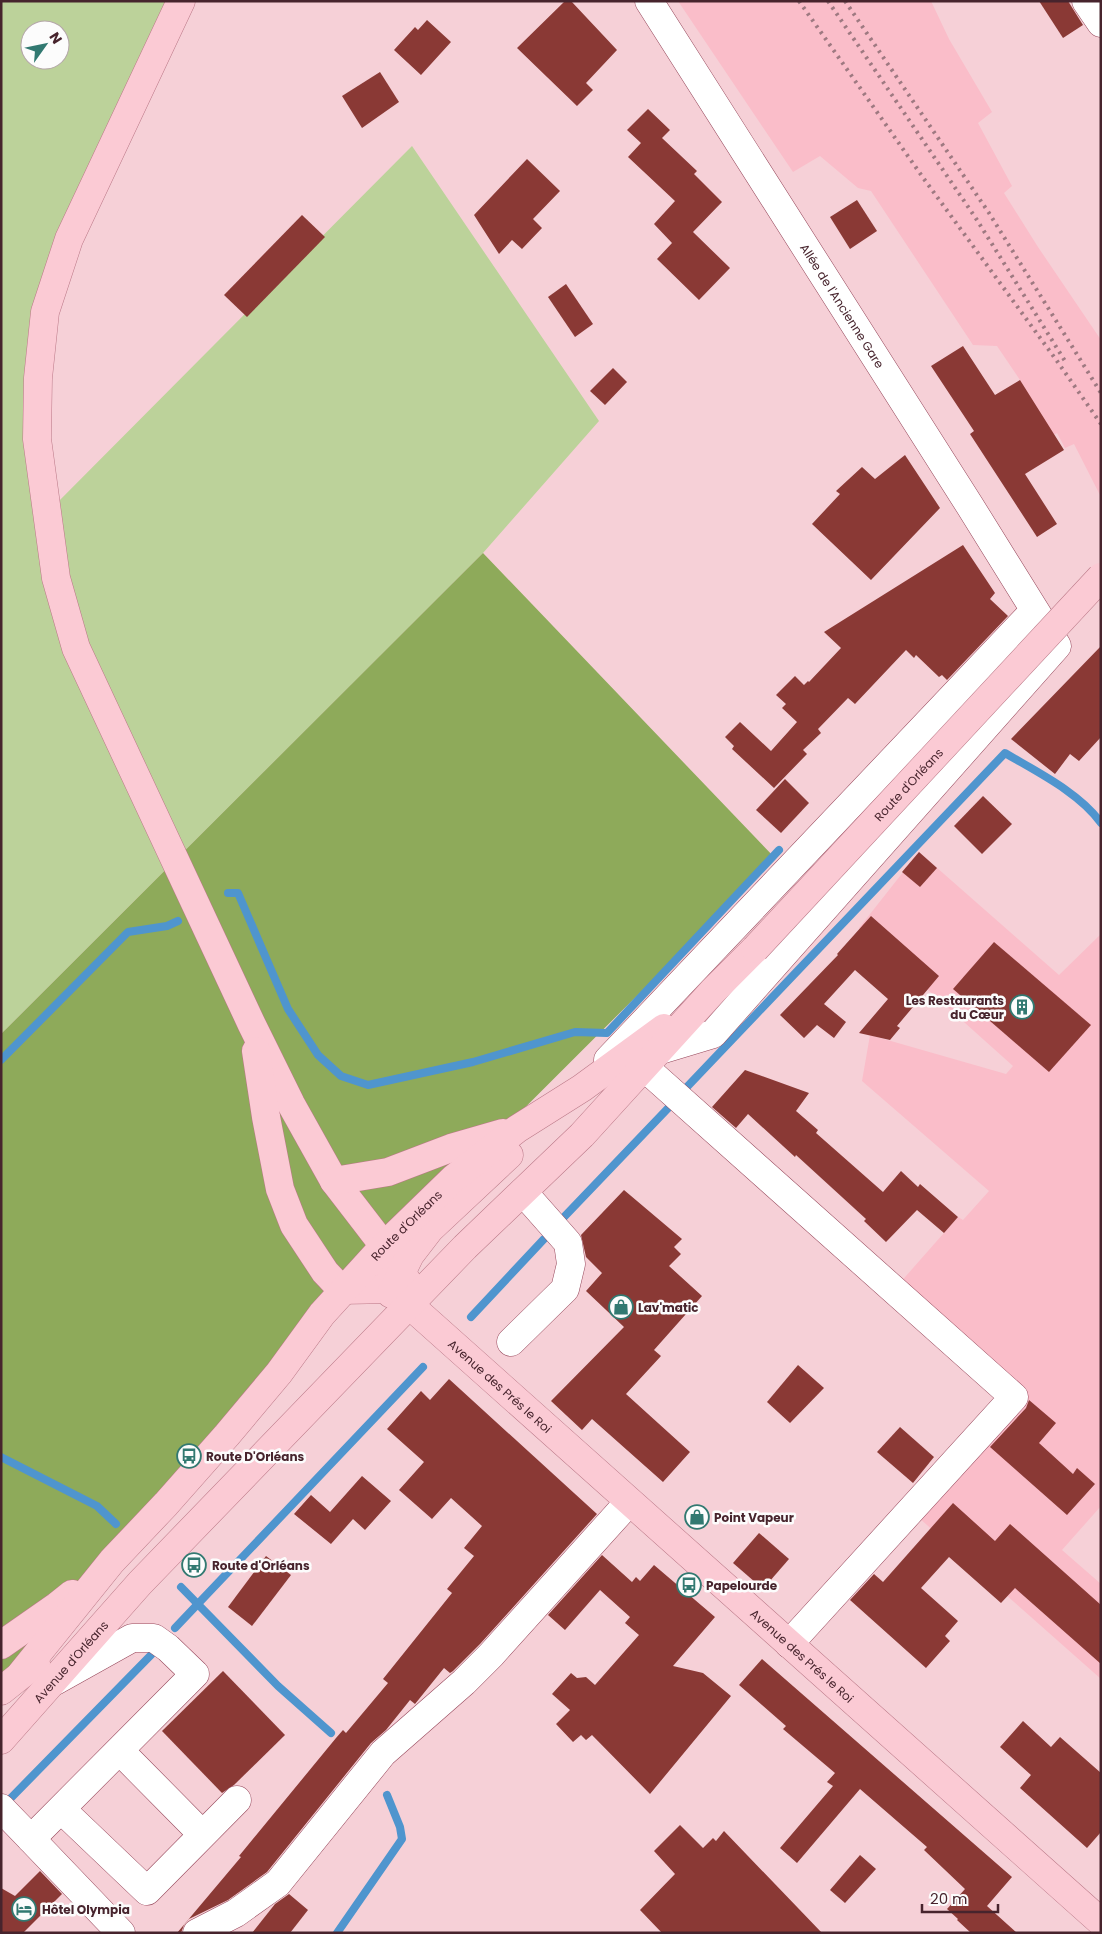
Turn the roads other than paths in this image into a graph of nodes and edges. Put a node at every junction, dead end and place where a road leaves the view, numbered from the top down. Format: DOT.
graph roads {
  1 [pos="181,1"];
  2 [pos="649,1"];
  3 [pos="1086,1"];
  4 [pos="1101,24"];
  5 [pos="1101,577"];
  6 [pos="1034,612"];
  7 [pos="713,991"];
  8 [pos="252,1025"];
  9 [pos="652,1058"];
  10 [pos="582,1088"];
  11 [pos="516,1129"];
  12 [pos="334,1181"];
  13 [pos="523,1192"];
  14 [pos="384,1246"];
  15 [pos="342,1290"];
  16 [pos="401,1297"];
  17 [pos="511,1342"];
  18 [pos="629,1502"];
  19 [pos="112,1561"];
  20 [pos="140,1584"];
  21 [pos="789,1644"];
  22 [pos="1,1645"];
  23 [pos="11,1683"];
  24 [pos="52,1683"];
  25 [pos="1,1740"];
  26 [pos="120,1751"];
  27 [pos="236,1800"];
  28 [pos="1,1808"];
  29 [pos="62,1810"];
  30 [pos="202,1834"];
  31 [pos="32,1839"];
  32 [pos="1101,1922"];
  33 [pos="121,1933"];
  34 [pos="197,1933"];
  1 -- 8 [label="main road"];
  2 -- 6 [label="street, Allée de l'Ancienne Gare"];
  3 -- 4 [label="street"];
  5 -- 7 [label="main road, Route d'Orléans, bridge"];
  6 -- 9 [label="street, Allée de l'Ancienne Gare"];
  6 -- 10 [label="street"];
  7 -- 9 [label="main road, Route d'Orléans"];
  7 -- 10 [label="main road, Route d'Orléans"];
  8 -- 12 [label="main road"];
  8 -- 15 [label="main road"];
  9 -- 13 [label="main road, Route d'Orléans"];
  9 -- 21 [label="street"];
  10 -- 11 [label="main road, Route d'Orléans"];
  10 -- 16 [label="main road"];
  11 -- 12 [label="main road"];
  11 -- 14 [label="main road, Route d'Orléans"];
  12 -- 14 [label="main road"];
  13 -- 16 [label="main road, Route d'Orléans"];
  13 -- 17 [label="street"];
  14 -- 15 [label="main road, Route d'Orléans"];
  14 -- 16 [label="main road"];
  15 -- 16 [label="main road"];
  15 -- 19 [label="main road, Route d'Orléans"];
  16 -- 18 [label="main road, Avenue des Prés le Roi"];
  16 -- 20 [label="main road"];
  18 -- 21 [label="main road, Avenue des Prés le Roi"];
  18 -- 34 [label="street"];
  19 -- 22 [label="main road, Route d'Orléans"];
  19 -- 23 [label="main road, Route d'Orléans"];
  20 -- 23 [label="main road"];
  20 -- 24 [label="main road, Avenue d'Orléans"];
  21 -- 32 [label="main road, Avenue des Prés le Roi"];
  24 -- 25 [label="main road, Avenue d'Orléans"];
  24 -- 26 [label="street"];
  26 -- 29 [label="street"];
  26 -- 30 [label="street"];
  27 -- 30 [label="street"];
  28 -- 31 [label="street"];
  29 -- 30 [label="street"];
  29 -- 31 [label="street"];
  31 -- 33 [label="street"];
}
